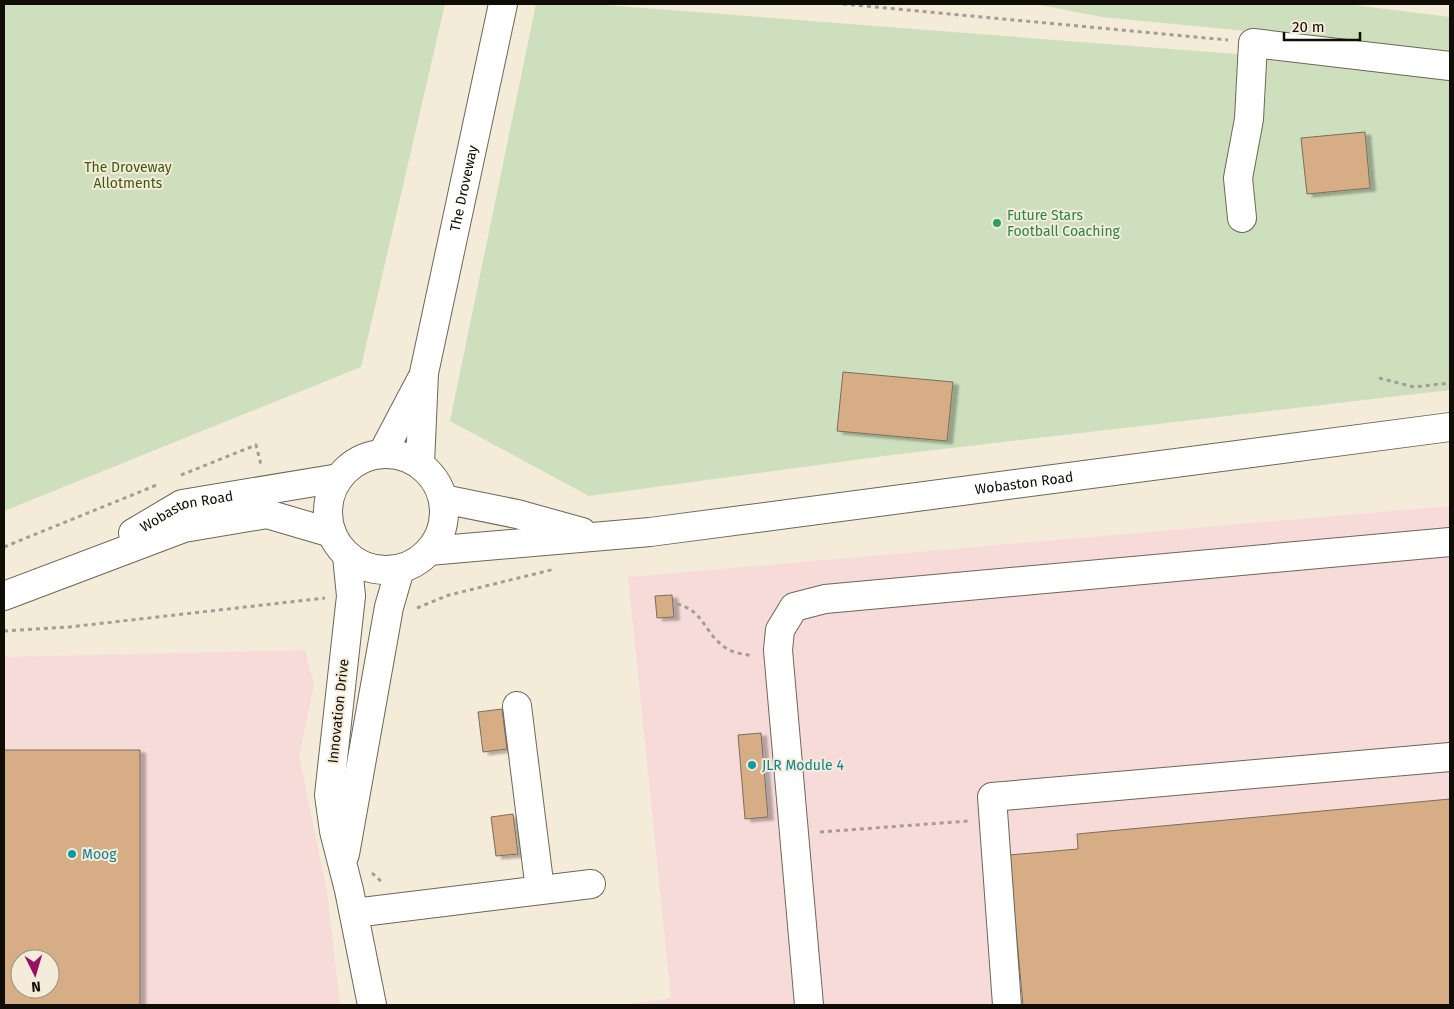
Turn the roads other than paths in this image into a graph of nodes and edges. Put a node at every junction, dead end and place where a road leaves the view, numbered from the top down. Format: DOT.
graph roads {
  1 [pos="503,4"];
  2 [pos="1450,66"];
  3 [pos="1242,218"];
  4 [pos="424,374"];
  5 [pos="1450,427"];
  6 [pos="382,454"];
  7 [pos="420,464"];
  8 [pos="339,478"];
  9 [pos="444,499"];
  10 [pos="332,533"];
  11 [pos="598,536"];
  12 [pos="1450,542"];
  13 [pos="347,556"];
  14 [pos="412,562"];
  15 [pos="46,582"];
  16 [pos="4,596"];
  17 [pos="517,706"];
  18 [pos="1450,757"];
  19 [pos="343,866"];
  20 [pos="591,884"];
  21 [pos="540,890"];
  22 [pos="356,924"];
  23 [pos="372,1005"];
  24 [pos="809,1005"];
  25 [pos="1007,1005"];
  1 -- 4 [label="street, The Droveway"];
  2 -- 3 [label="street"];
  4 -- 6 [label="street, The Droveway"];
  4 -- 7 [label="street, The Droveway"];
  5 -- 11 [label="street, Wobaston Road"];
  6 -- 7 [label="street"];
  6 -- 8 [label="street"];
  7 -- 9 [label="street"];
  8 -- 10 [label="street"];
  8 -- 15 [label="street, Wobaston Road"];
  9 -- 11 [label="street, Wobaston Road"];
  9 -- 14 [label="street"];
  10 -- 13 [label="street"];
  10 -- 15 [label="street, Wobaston Road"];
  11 -- 14 [label="street, Wobaston Road"];
  12 -- 24 [label="street"];
  13 -- 14 [label="street"];
  13 -- 19 [label="street, Innovation Drive"];
  14 -- 19 [label="street, Innovation Drive"];
  15 -- 16 [label="street, Wobaston Road"];
  17 -- 21 [label="street"];
  18 -- 25 [label="street"];
  19 -- 22 [label="street, Innovation Drive"];
  20 -- 21 [label="street"];
  21 -- 22 [label="street"];
  22 -- 23 [label="street, Innovation Drive"];
}
